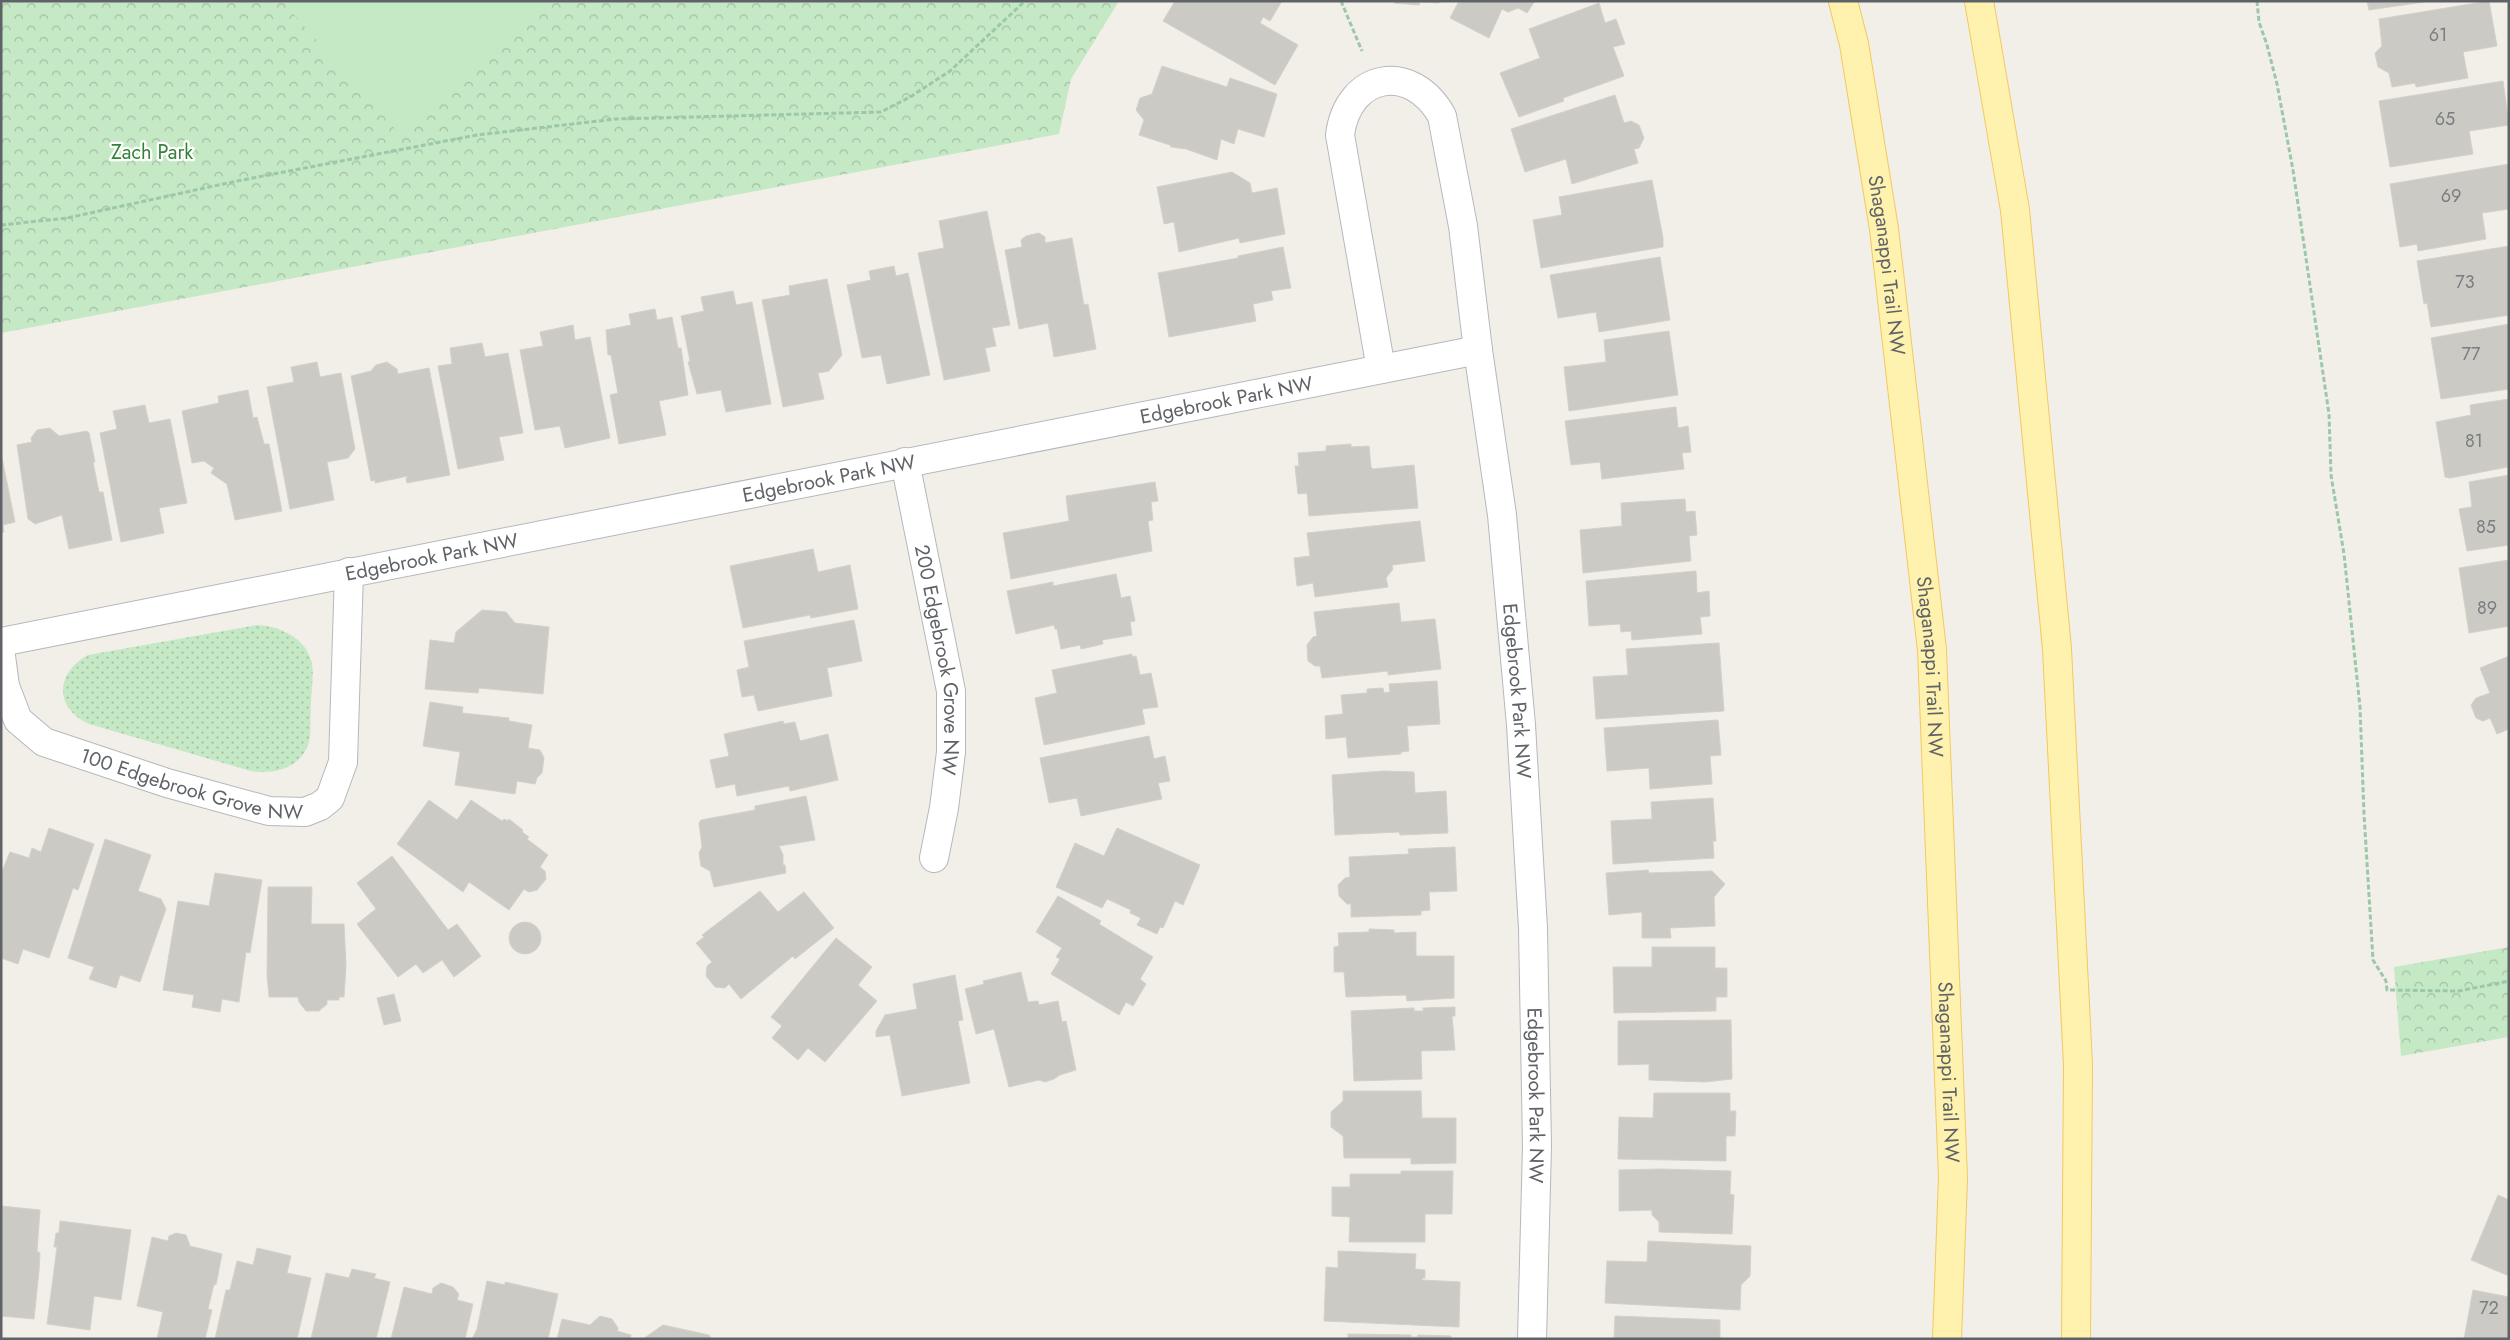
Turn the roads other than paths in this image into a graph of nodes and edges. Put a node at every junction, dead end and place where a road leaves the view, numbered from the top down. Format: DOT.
graph roads {
  1 [pos="1843,1"];
  2 [pos="1979,1"];
  3 [pos="1478,350"];
  4 [pos="1381,369"];
  5 [pos="905,462"];
  6 [pos="349,572"];
  7 [pos="1,642"];
  8 [pos="1,656"];
  9 [pos="934,858"];
  10 [pos="1532,1339"];
  11 [pos="1947,1339"];
  12 [pos="2076,1339"];
  1 -- 11 [label="main road, Shaganappi Trail NW"];
  2 -- 12 [label="main road"];
  3 -- 4 [label="street, Edgebrook Park NW"];
  3 -- 4 [label="street"];
  3 -- 10 [label="street, Edgebrook Park NW"];
  4 -- 5 [label="street, Edgebrook Park NW"];
  5 -- 6 [label="street, Edgebrook Park NW"];
  5 -- 9 [label="street, 200 Edgebrook Grove NW"];
  6 -- 7 [label="street, Edgebrook Park NW"];
  6 -- 8 [label="street, 100 Edgebrook Grove NW"];
}
